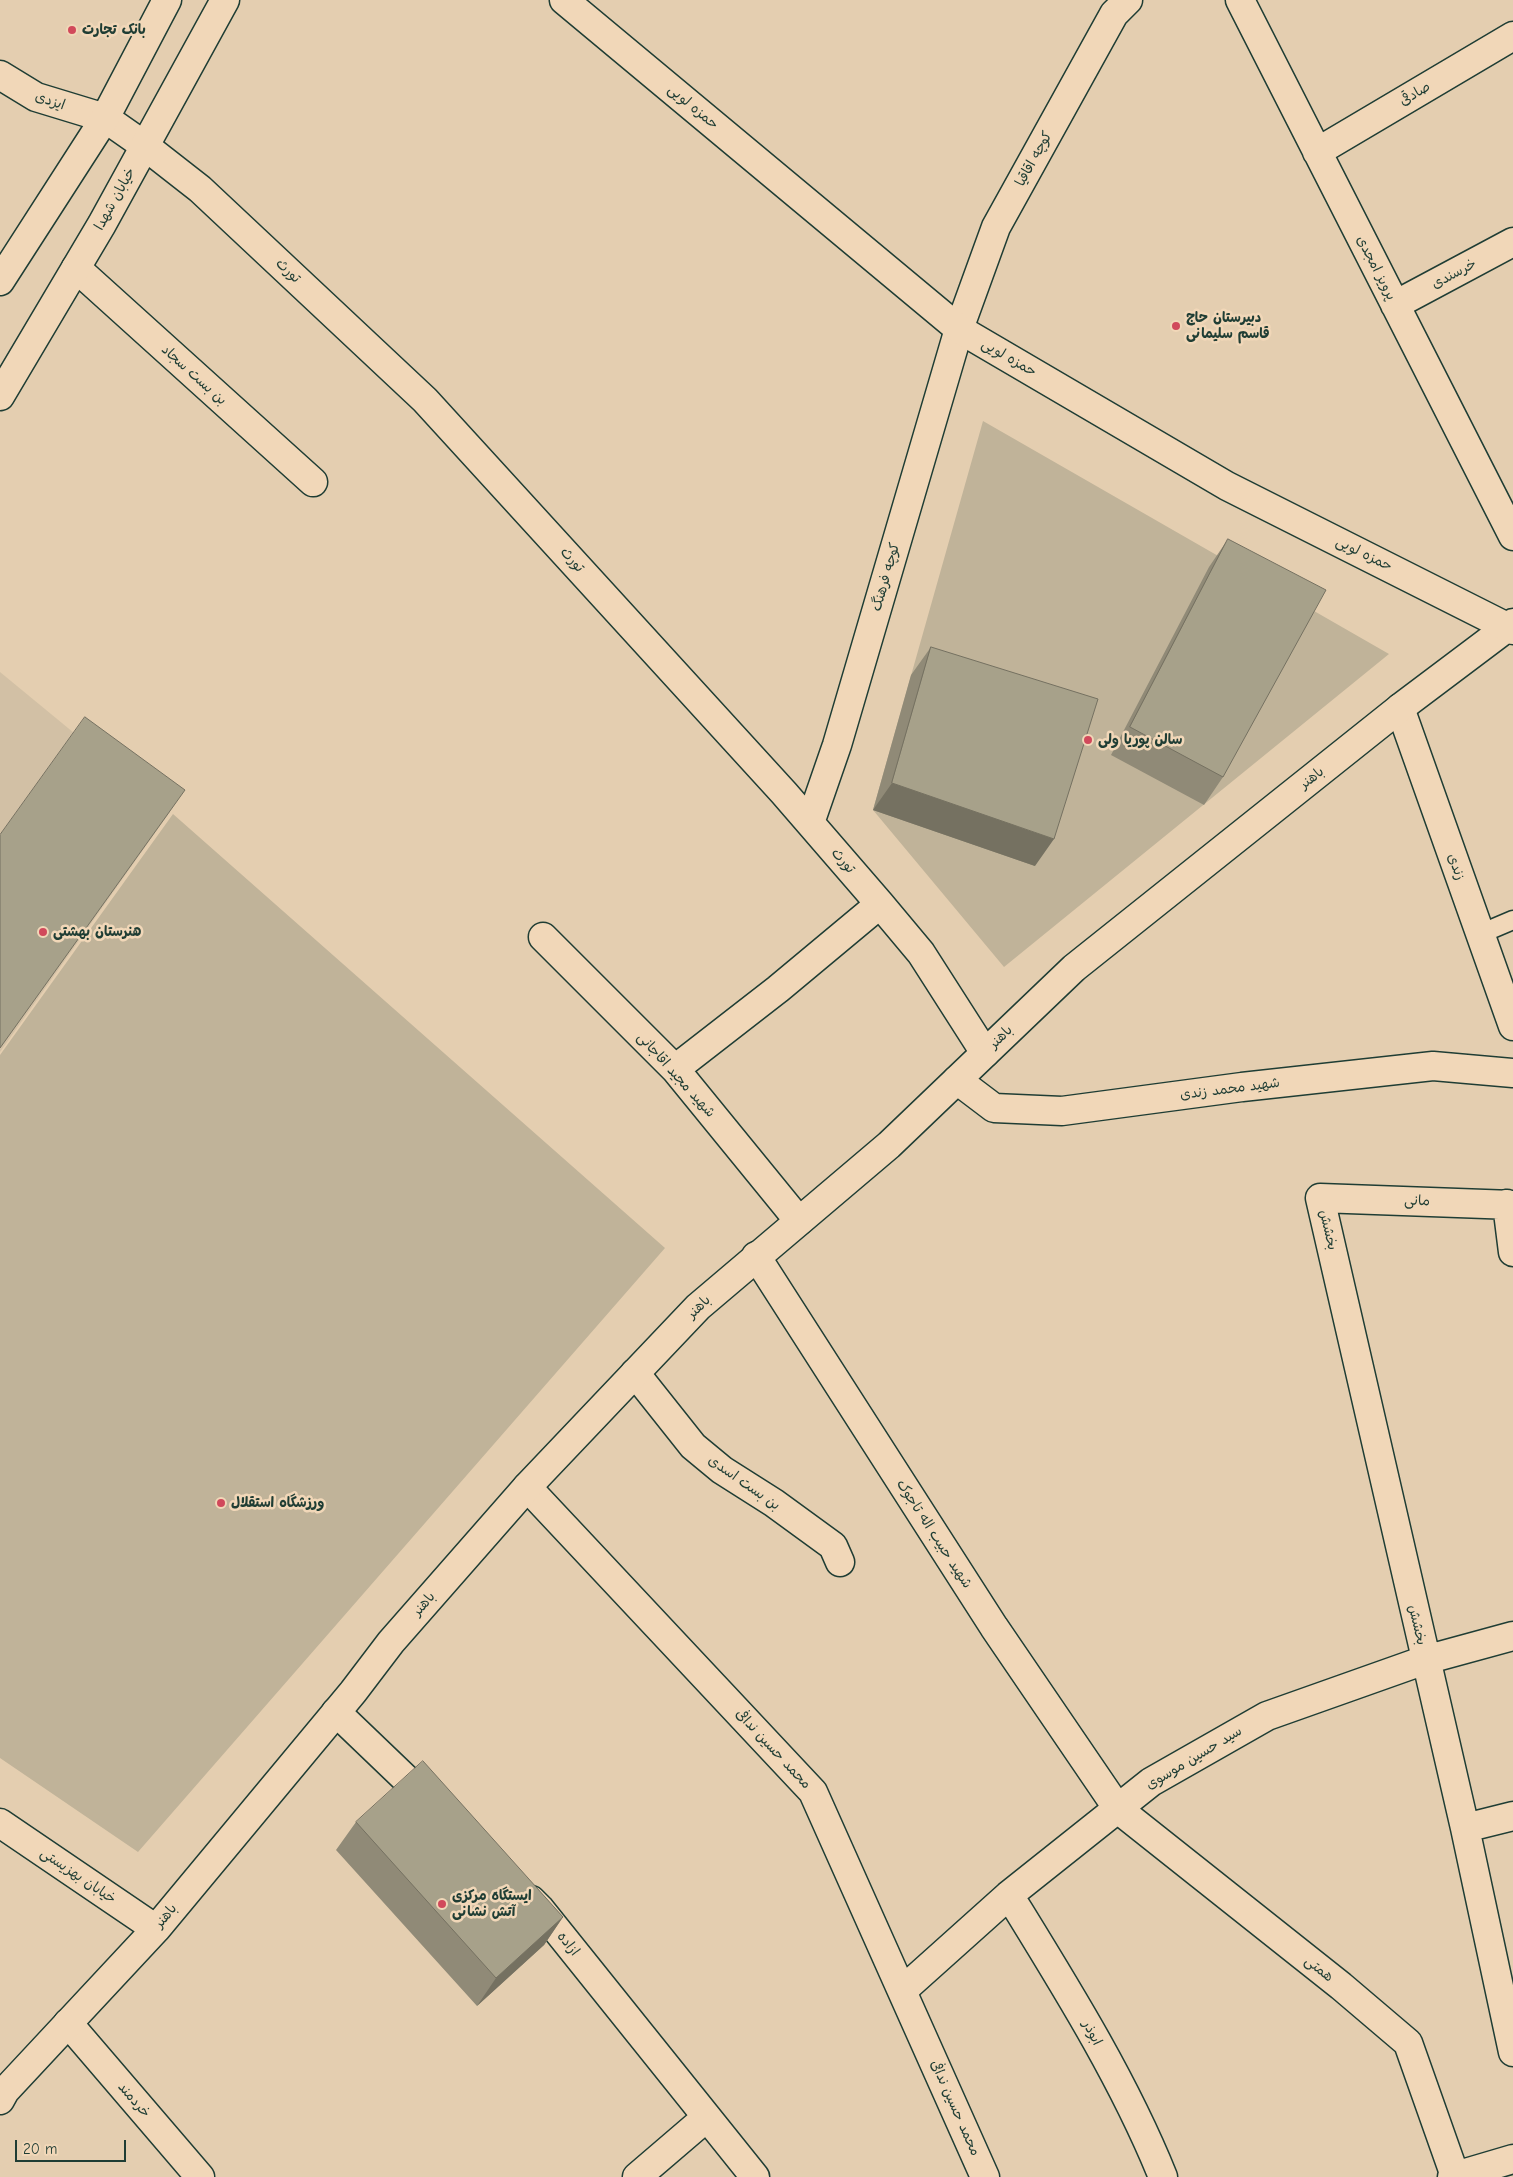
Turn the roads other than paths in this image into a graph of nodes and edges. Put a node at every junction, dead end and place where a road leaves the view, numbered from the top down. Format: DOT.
graph roads {
  1 [pos="167,0"];
  2 [pos="564,0"];
  3 [pos="1128,0"];
  4 [pos="1240,0"];
  5 [pos="226,1"];
  6 [pos="1513,36"];
  7 [pos="0,75"];
  8 [pos="105,118"];
  9 [pos="145,146"];
  10 [pos="1317,152"];
  11 [pos="1513,242"];
  12 [pos="76,268"];
  13 [pos="0,281"];
  14 [pos="1395,305"];
  15 [pos="959,329"];
  16 [pos="0,396"];
  17 [pos="313,482"];
  18 [pos="1513,536"];
  19 [pos="1511,626"];
  20 [pos="1400,708"];
  21 [pos="810,823"];
  22 [pos="880,904"];
  23 [pos="1513,920"];
  24 [pos="1480,934"];
  25 [pos="543,937"];
  26 [pos="1513,1026"];
  27 [pos="985,1053"];
  28 [pos="675,1069"];
  29 [pos="1513,1073"];
  30 [pos="957,1080"];
  31 [pos="1320,1198"];
  32 [pos="1510,1205"];
  33 [pos="800,1221"];
  34 [pos="1513,1252"];
  35 [pos="756,1256"];
  36 [pos="635,1373"];
  37 [pos="526,1487"];
  38 [pos="840,1562"];
  39 [pos="1513,1636"];
  40 [pos="1425,1660"];
  41 [pos="336,1712"];
  42 [pos="1118,1809"];
  43 [pos="1513,1816"];
  44 [pos="449,1821"];
  45 [pos="0,1824"];
  46 [pos="1465,1828"];
  47 [pos="512,1882"];
  48 [pos="1009,1895"];
  49 [pos="156,1928"];
  50 [pos="903,1990"];
  51 [pos="68,2023"];
  52 [pos="1513,2052"];
  53 [pos="0,2100"];
  54 [pos="706,2117"];
  55 [pos="1513,2158"];
  56 [pos="1454,2176"];
  57 [pos="200,2177"];
  58 [pos="637,2177"];
  59 [pos="755,2177"];
  60 [pos="984,2177"];
  61 [pos="1163,2177"];
  1 -- 8 [label="street"];
  2 -- 15 [label="street, حمزه لویی"];
  3 -- 15 [label="street, کوچه اقاقیا"];
  4 -- 10 [label="street, پرویز امجدی"];
  5 -- 9 [label="street, خیابان شهدا"];
  6 -- 10 [label="street, صادقی"];
  7 -- 8 [label="street, ایزدی"];
  8 -- 9 [label="street, تورث"];
  8 -- 13 [label="street"];
  9 -- 12 [label="street, خیابان شهدا"];
  9 -- 21 [label="street, تورث"];
  10 -- 14 [label="street, پرویز امجدی"];
  11 -- 14 [label="street, خرسندی"];
  12 -- 16 [label="street, خیابان شهدا"];
  12 -- 17 [label="street, بن بست سجاد"];
  14 -- 18 [label="street, پرویز امجدی"];
  15 -- 19 [label="street, حمزه لویی"];
  15 -- 21 [label="street, کوچه فرهنگ"];
  19 -- 20 [label="street, باهنر"];
  20 -- 24 [label="street, زندی"];
  20 -- 27 [label="street, باهنر"];
  21 -- 22 [label="street, تورث"];
  22 -- 27 [label="street, تورث"];
  22 -- 28 [label="street"];
  23 -- 24 [label="lane"];
  24 -- 26 [label="street, زندی"];
  25 -- 28 [label="street, شهید مجید اقاجانی"];
  27 -- 30 [label="street, باهنر"];
  28 -- 33 [label="street, شهید مجید اقاجانی"];
  29 -- 30 [label="street, شهید محمد زندی"];
  30 -- 33 [label="street, باهنر"];
  31 -- 32 [label="street, مانی"];
  31 -- 40 [label="street, بخشش"];
  32 -- 34 [label="street"];
  33 -- 35 [label="street, باهنر"];
  35 -- 36 [label="street, باهنر"];
  35 -- 42 [label="street, شهید حبیب اله تاجوک"];
  36 -- 37 [label="street, باهنر"];
  36 -- 38 [label="street, بن بست اسدی"];
  37 -- 41 [label="street, باهنر"];
  37 -- 50 [label="street, محمد حسین ندافی"];
  39 -- 40 [label="street, سید حسین موسوی"];
  40 -- 42 [label="street, سید حسین موسوی"];
  40 -- 46 [label="street, بخشش"];
  41 -- 44 [label="street"];
  41 -- 49 [label="street, باهنر"];
  42 -- 48 [label="street, سید حسین موسوی"];
  42 -- 56 [label="street, همتی"];
  43 -- 46 [label="street"];
  45 -- 49 [label="street, خیابان بهزیستی"];
  46 -- 52 [label="street, بخشش"];
  47 -- 54 [label="street, ازاده"];
  48 -- 50 [label="street, سید حسین موسوی"];
  48 -- 61 [label="street, ابوذر"];
  49 -- 51 [label="street, باهنر"];
  50 -- 60 [label="street, محمد حسین ندافی"];
  51 -- 53 [label="street, باهنر"];
  51 -- 57 [label="street, خردمند"];
  54 -- 58 [label="street"];
  54 -- 59 [label="street, ازاده"];
  55 -- 56 [label="street"];
}
